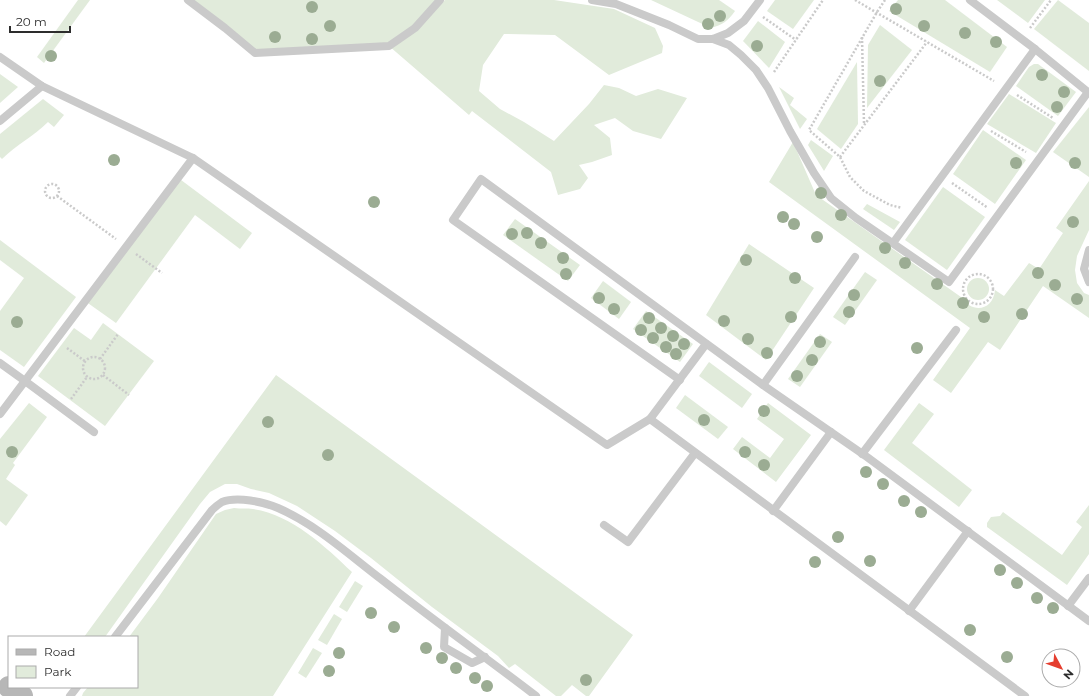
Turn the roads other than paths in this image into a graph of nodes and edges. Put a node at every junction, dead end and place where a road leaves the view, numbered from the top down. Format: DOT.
graph roads {
  1 [pos="188,0"];
  2 [pos="440,0"];
  3 [pos="592,0"];
  4 [pos="760,0"];
  5 [pos="970,0"];
  6 [pos="617,2"];
  7 [pos="713,39"];
  8 [pos="1035,49"];
  9 [pos="0,57"];
  10 [pos="42,86"];
  11 [pos="1088,93"];
  12 [pos="0,121"];
  13 [pos="193,158"];
  14 [pos="893,243"];
  15 [pos="1089,250"];
  16 [pos="855,257"];
  17 [pos="1089,282"];
  18 [pos="956,330"];
  19 [pos="706,344"];
  20 [pos="0,364"];
  21 [pos="680,380"];
  22 [pos="25,381"];
  23 [pos="763,385"];
  24 [pos="0,414"];
  25 [pos="650,419"];
  26 [pos="94,432"];
  27 [pos="831,432"];
  28 [pos="695,453"];
  29 [pos="862,454"];
  30 [pos="773,511"];
  31 [pos="604,525"];
  32 [pos="968,531"];
  33 [pos="1089,578"];
  34 [pos="1068,606"];
  35 [pos="909,611"];
  36 [pos="1089,621"];
  37 [pos="446,628"];
  38 [pos="116,636"];
  39 [pos="485,657"];
  40 [pos="0,680"];
  41 [pos="8,686"];
  42 [pos="10,688"];
  43 [pos="76,688"];
  44 [pos="22,696"];
  45 [pos="70,696"];
  46 [pos="536,696"];
  47 [pos="1025,696"];
  1 -- 2 [label="lane"];
  3 -- 6 [label="lane"];
  4 -- 7 [label="lane"];
  5 -- 8 [label="lane"];
  6 -- 7 [label="lane"];
  7 -- 14 [label="lane"];
  8 -- 11 [label="lane"];
  8 -- 14 [label="lane"];
  9 -- 10 [label="lane"];
  10 -- 12 [label="lane"];
  10 -- 13 [label="lane"];
  11 -- 14 [label="lane"];
  13 -- 22 [label="lane"];
  13 -- 25 [label="lane"];
  15 -- 17 [label="lane"];
  16 -- 23 [label="lane"];
  18 -- 29 [label="lane"];
  19 -- 21 [label="lane"];
  19 -- 21 [label="lane"];
  19 -- 23 [label="lane"];
  20 -- 22 [label="lane"];
  21 -- 25 [label="lane"];
  22 -- 24 [label="lane"];
  22 -- 26 [label="lane"];
  23 -- 27 [label="lane"];
  25 -- 28 [label="lane"];
  27 -- 29 [label="lane"];
  27 -- 30 [label="lane"];
  28 -- 30 [label="lane"];
  28 -- 31 [label="lane"];
  29 -- 32 [label="lane"];
  30 -- 35 [label="lane"];
  32 -- 34 [label="lane"];
  32 -- 35 [label="lane"];
  33 -- 34 [label="lane"];
  34 -- 36 [label="lane"];
  35 -- 47 [label="lane"];
  37 -- 38 [label="lane"];
  37 -- 39 [label="lane"];
  37 -- 39 [label="lane"];
  39 -- 46 [label="lane"];
  40 -- 41 [label="street"];
  42 -- 44 [label="street"];
  43 -- 45 [label="lane"];
}
